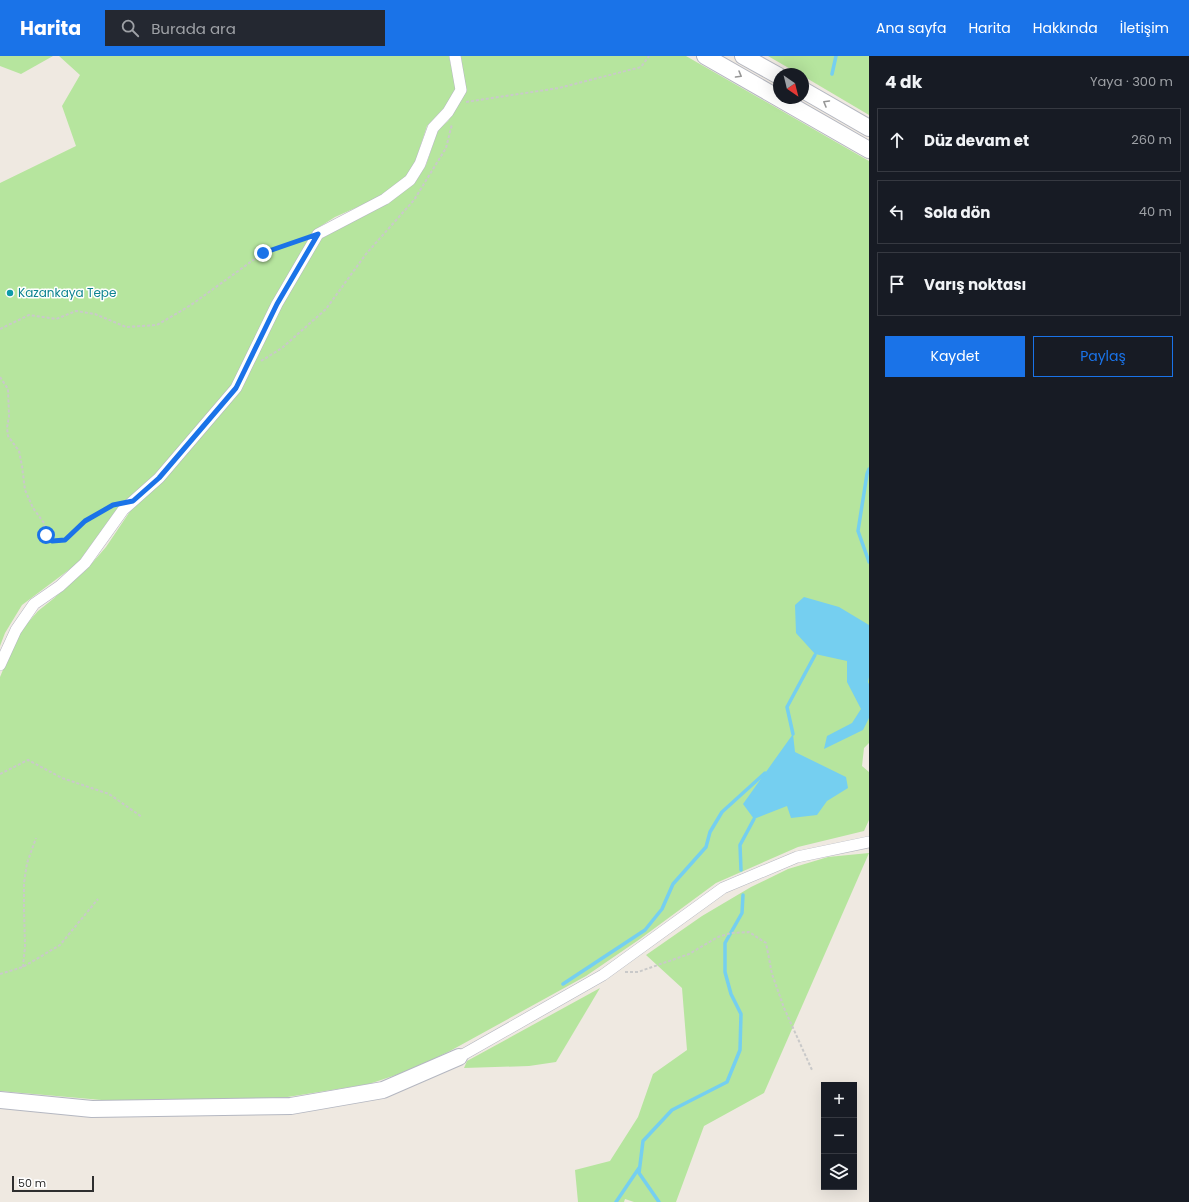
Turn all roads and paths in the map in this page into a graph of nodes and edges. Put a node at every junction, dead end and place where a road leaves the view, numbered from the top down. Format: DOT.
graph roads {
  1 [pos="455,56"];
  2 [pos="649,56"];
  3 [pos="706,56"];
  4 [pos="743,56"];
  5 [pos="773,73"];
  6 [pos="461,90"];
  7 [pos="809,93"];
  8 [pos="453,121"];
  9 [pos="869,128"];
  10 [pos="869,150"];
  11 [pos="318,234"];
  12 [pos="0,330"];
  13 [pos="244,371"];
  14 [pos="0,377"];
  15 [pos="133,501"];
  16 [pos="0,665"];
  17 [pos="0,774"];
  18 [pos="142,818"];
  19 [pos="36,838"];
  20 [pos="869,842"];
  21 [pos="98,899"];
  22 [pos="23,967"];
  23 [pos="606,973"];
  24 [pos="0,974"];
  25 [pos="459,1057"];
  26 [pos="812,1070"];
  27 [pos="0,1100"];
  1 -- 6 [label="street"];
  2 -- 6 [label="path"];
  3 -- 10 [label="street, one-way"];
  4 -- 5 [label="street"];
  6 -- 11 [label="street"];
  9 -- 7 [label="street, one-way"];
  8 -- 13 [label="path"];
  11 -- 12 [label="path"];
  11 -- 13 [label="street"];
  13 -- 15 [label="street"];
  14 -- 15 [label="path"];
  15 -- 16 [label="street"];
  17 -- 18 [label="path"];
  19 -- 22 [label="path"];
  20 -- 23 [label="street"];
  21 -- 22 [label="path"];
  22 -- 24 [label="path"];
  23 -- 25 [label="street"];
  23 -- 26 [label="path"];
  25 -- 27 [label="street"];
}
